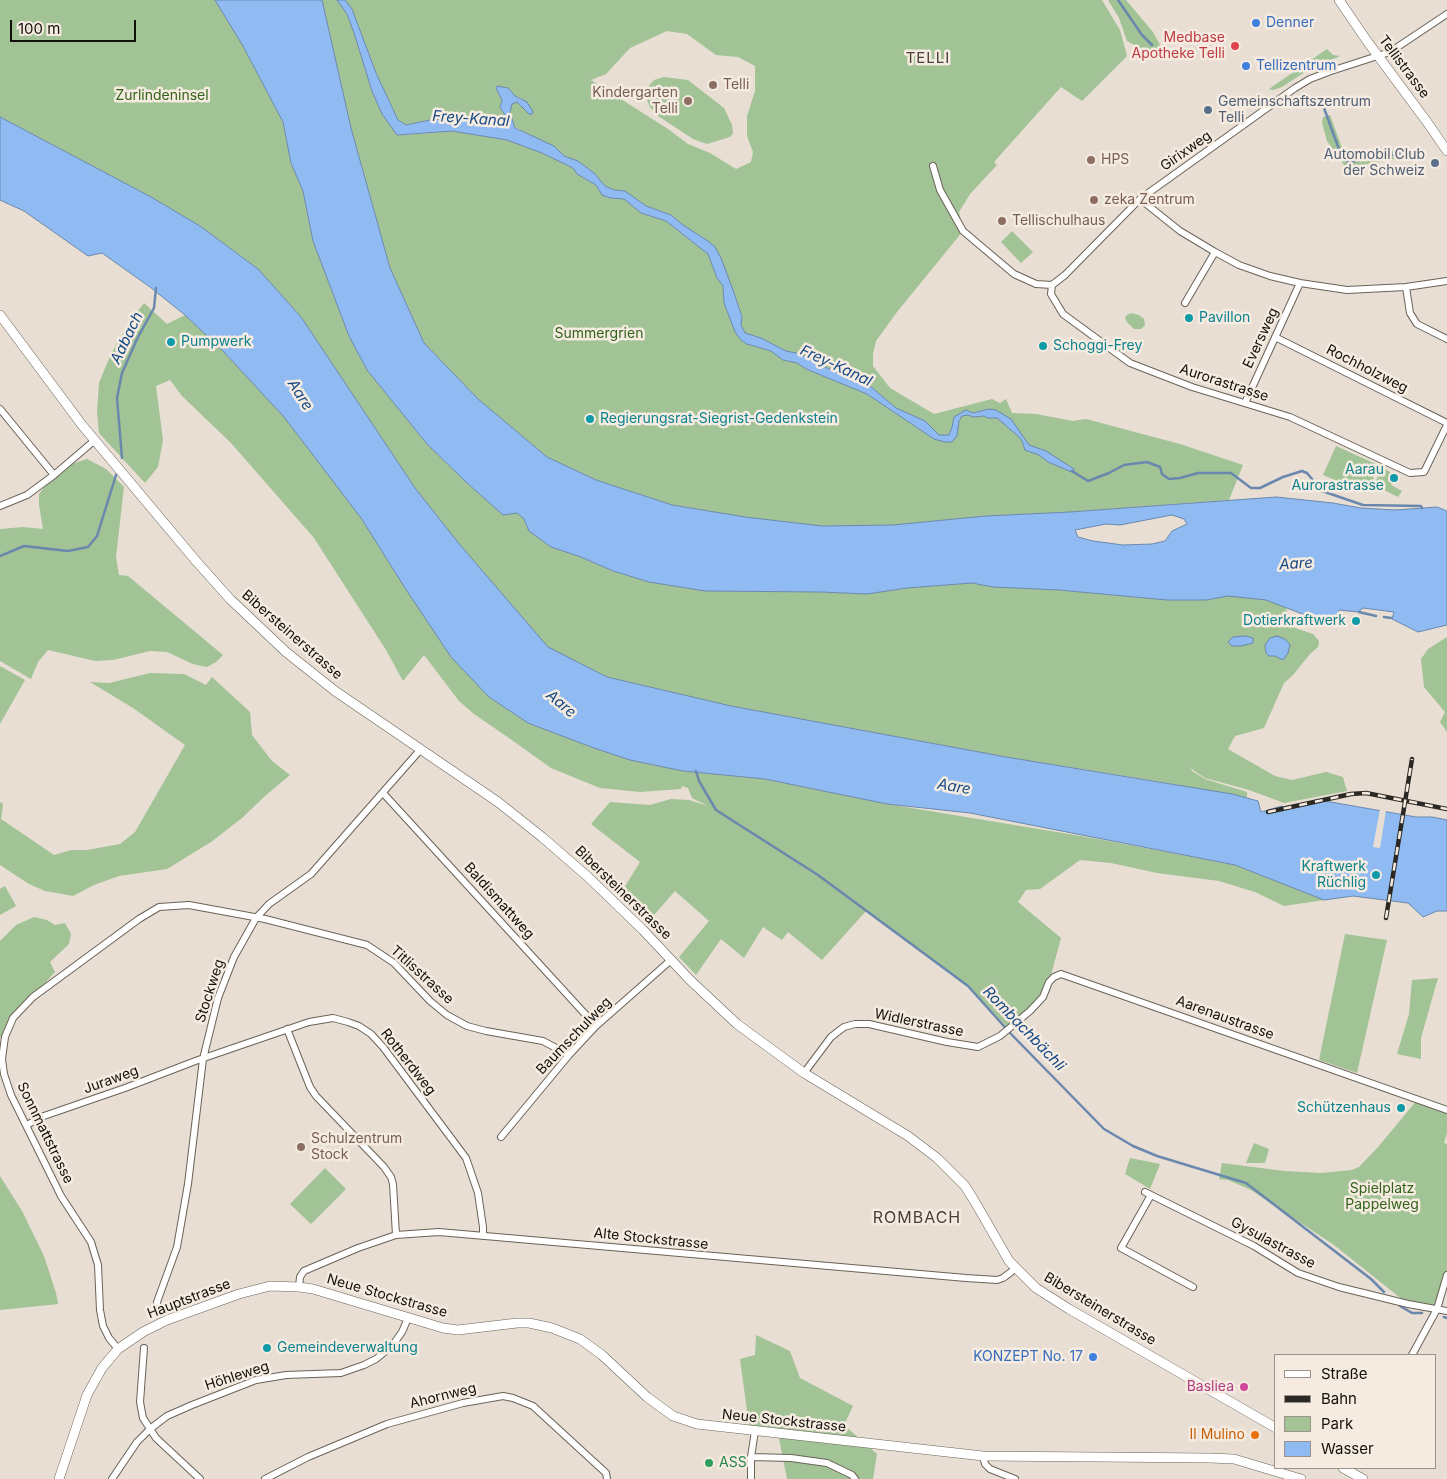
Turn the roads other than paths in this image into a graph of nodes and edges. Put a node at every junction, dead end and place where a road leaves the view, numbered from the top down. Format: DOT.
graph roads {
  1 [pos="1339,0"];
  2 [pos="1447,14"];
  3 [pos="1378,56"];
  4 [pos="1447,151"];
  5 [pos="933,166"];
  6 [pos="1140,199"];
  7 [pos="1215,252"];
  8 [pos="1447,281"];
  9 [pos="1300,283"];
  10 [pos="1052,285"];
  11 [pos="1406,287"];
  12 [pos="1185,303"];
  13 [pos="0,315"];
  14 [pos="1276,337"];
  15 [pos="1447,339"];
  16 [pos="1245,403"];
  17 [pos="0,409"];
  18 [pos="1447,424"];
  19 [pos="94,440"];
  20 [pos="54,475"];
  21 [pos="0,506"];
  22 [pos="421,749"];
  23 [pos="383,793"];
  24 [pos="256,918"];
  25 [pos="672,960"];
  26 [pos="1014,1025"];
  27 [pos="596,1026"];
  28 [pos="287,1029"];
  29 [pos="569,1056"];
  30 [pos="203,1059"];
  31 [pos="804,1073"];
  32 [pos="1447,1110"];
  33 [pos="26,1124"];
  34 [pos="501,1136"];
  35 [pos="396,1235"];
  36 [pos="483,1236"];
  37 [pos="1015,1269"];
  38 [pos="1447,1275"];
  39 [pos="299,1287"];
  40 [pos="1193,1287"];
  41 [pos="157,1309"];
  42 [pos="1437,1309"];
  43 [pos="1447,1311"];
  44 [pos="408,1318"];
  45 [pos="144,1348"];
  46 [pos="118,1349"];
  47 [pos="1413,1354"];
  48 [pos="1274,1427"];
  49 [pos="150,1429"];
  50 [pos="755,1431"];
  51 [pos="983,1456"];
  52 [pos="751,1457"];
  53 [pos="1345,1469"];
  54 [pos="853,1477"];
  55 [pos="59,1479"];
  56 [pos="112,1479"];
  57 [pos="200,1479"];
  58 [pos="265,1479"];
  59 [pos="607,1479"];
  60 [pos="751,1479"];
  61 [pos="862,1479"];
  62 [pos="1015,1479"];
  63 [pos="1301,1479"];
  64 [pos="1363,1479"];
  1 -- 3 [label="main road, Tellistrasse"];
  2 -- 3 [label="street, Girixweg"];
  3 -- 4 [label="main road, Tellistrasse"];
  3 -- 6 [label="street, Girixweg"];
  5 -- 10 [label="street"];
  6 -- 7 [label="street"];
  6 -- 10 [label="street, Girixweg"];
  7 -- 9 [label="street"];
  7 -- 12 [label="street"];
  8 -- 11 [label="street"];
  9 -- 11 [label="street"];
  9 -- 14 [label="street, Eversweg"];
  10 -- 16 [label="street, Aurorastrasse"];
  11 -- 15 [label="street"];
  13 -- 19 [label="main road, Bibersteinerstrasse"];
  14 -- 16 [label="street, Eversweg"];
  14 -- 18 [label="street, Rochholzweg"];
  16 -- 18 [label="street, Aurorastrasse"];
  17 -- 20 [label="street"];
  19 -- 20 [label="street"];
  19 -- 22 [label="main road, Bibersteinerstrasse"];
  20 -- 21 [label="street"];
  22 -- 23 [label="street, Stockweg"];
  22 -- 25 [label="main road, Bibersteinerstrasse"];
  23 -- 24 [label="street, Stockweg"];
  23 -- 27 [label="street, Baldismattweg"];
  24 -- 29 [label="street, Titlisstrasse"];
  24 -- 30 [label="street, Stockweg"];
  24 -- 33 [label="street, Sonnmattstrasse"];
  25 -- 27 [label="street, Baumschulweg"];
  25 -- 31 [label="main road, Bibersteinerstrasse"];
  26 -- 31 [label="street, Widlerstrasse"];
  26 -- 32 [label="street, Aarenaustrasse"];
  27 -- 29 [label="street, Baumschulweg"];
  28 -- 30 [label="street, Rotherdweg"];
  28 -- 35 [label="street"];
  28 -- 36 [label="street, Rotherdweg"];
  29 -- 34 [label="street, Baumschulweg"];
  30 -- 33 [label="street, Juraweg"];
  30 -- 41 [label="street, Stockweg"];
  31 -- 37 [label="main road, Bibersteinerstrasse"];
  33 -- 46 [label="street, Sonnmattstrasse"];
  35 -- 36 [label="street, Alte Stockstrasse"];
  35 -- 39 [label="street, Alte Stockstrasse"];
  36 -- 37 [label="street, Alte Stockstrasse"];
  37 -- 48 [label="main road, Bibersteinerstrasse"];
  38 -- 42 [label="street"];
  39 -- 44 [label="main road, Neue Stockstrasse"];
  39 -- 46 [label="main road, Hauptstrasse"];
  40 -- 42 [label="street, Gysulastrasse"];
  42 -- 43 [label="street, Gysulastrasse"];
  42 -- 47 [label="street"];
  44 -- 49 [label="street, Höhleweg"];
  44 -- 50 [label="main road, Neue Stockstrasse"];
  45 -- 49 [label="street"];
  46 -- 55 [label="main road, Hauptstrasse"];
  49 -- 56 [label="street, Höhleweg"];
  49 -- 57 [label="street"];
  50 -- 51 [label="main road, Neue Stockstrasse"];
  50 -- 52 [label="street"];
  51 -- 62 [label="street"];
  51 -- 63 [label="main road, Neue Stockstrasse"];
  52 -- 54 [label="street"];
  52 -- 60 [label="street"];
  53 -- 64 [label="main road"];
  54 -- 61 [label="street"];
  58 -- 59 [label="street, Ahornweg"];
}
